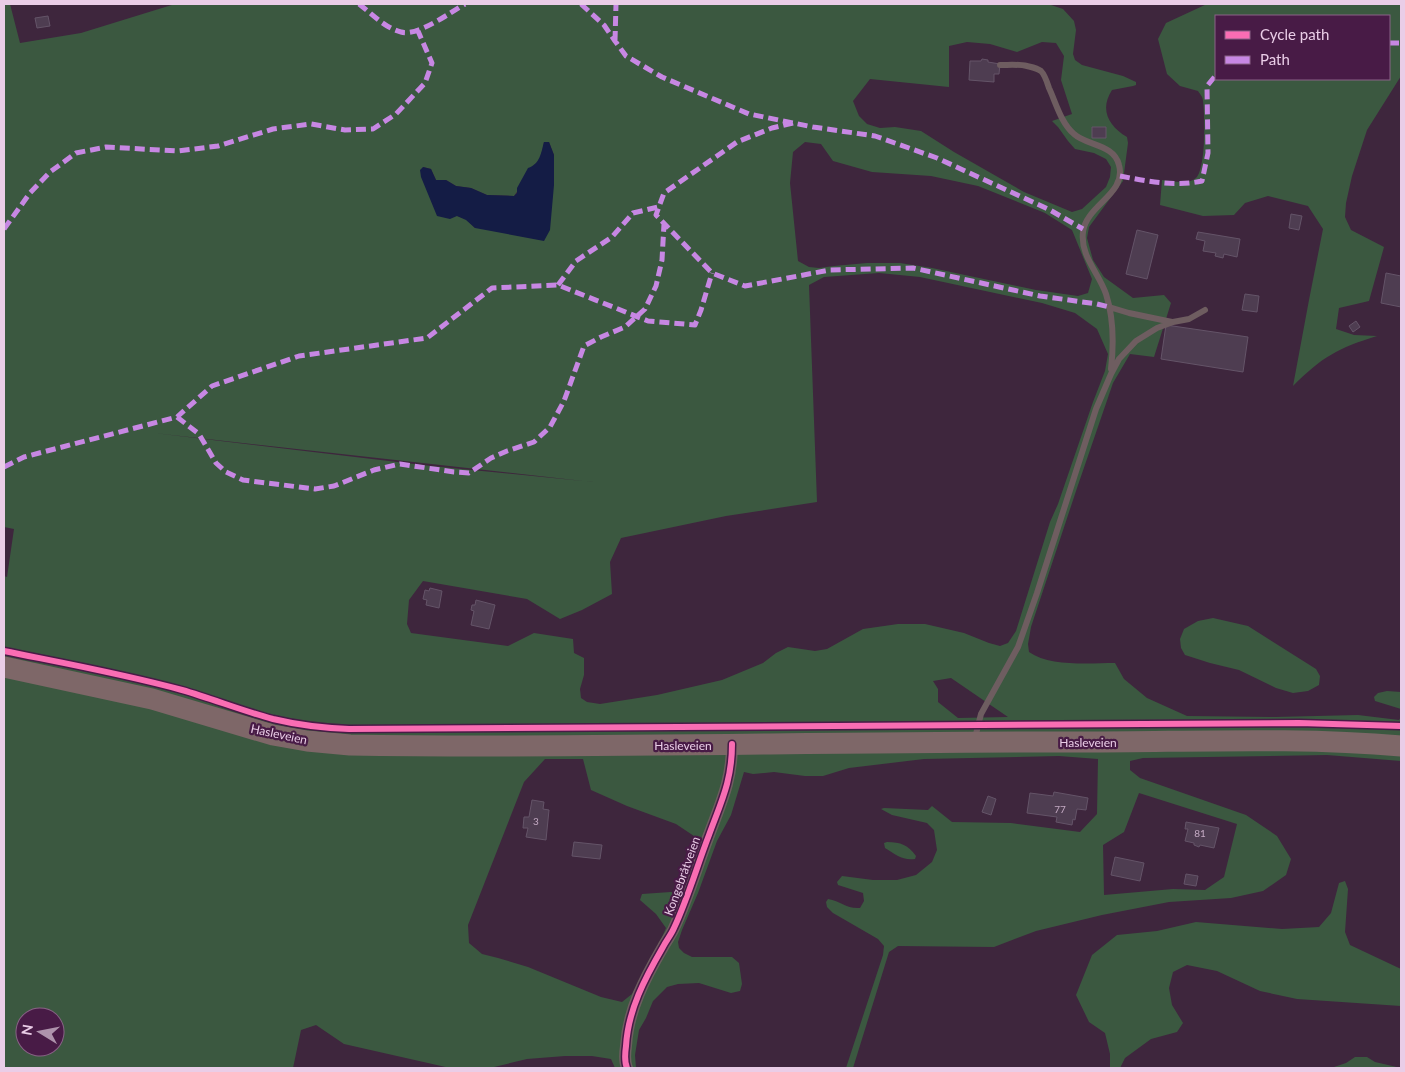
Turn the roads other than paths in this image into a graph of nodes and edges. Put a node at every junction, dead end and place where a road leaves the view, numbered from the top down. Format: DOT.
graph roads {
  1 [pos="1000,65"];
  2 [pos="1110,307"];
  3 [pos="1205,310"];
  4 [pos="1173,322"];
  5 [pos="1111,374"];
  6 [pos="4,667"];
  7 [pos="975,742"];
  8 [pos="732,744"];
  9 [pos="1401,746"];
  10 [pos="626,1068"];
  1 -- 2 [label="lane"];
  2 -- 4 [label="lane"];
  2 -- 5 [label="lane"];
  3 -- 4 [label="lane"];
  4 -- 5 [label="lane"];
  5 -- 7 [label="lane"];
  6 -- 8 [label="main road, Hasleveien"];
  7 -- 8 [label="main road, Hasleveien"];
  7 -- 9 [label="main road, Hasleveien"];
  8 -- 10 [label="street, Kongebråtveien"];
}
